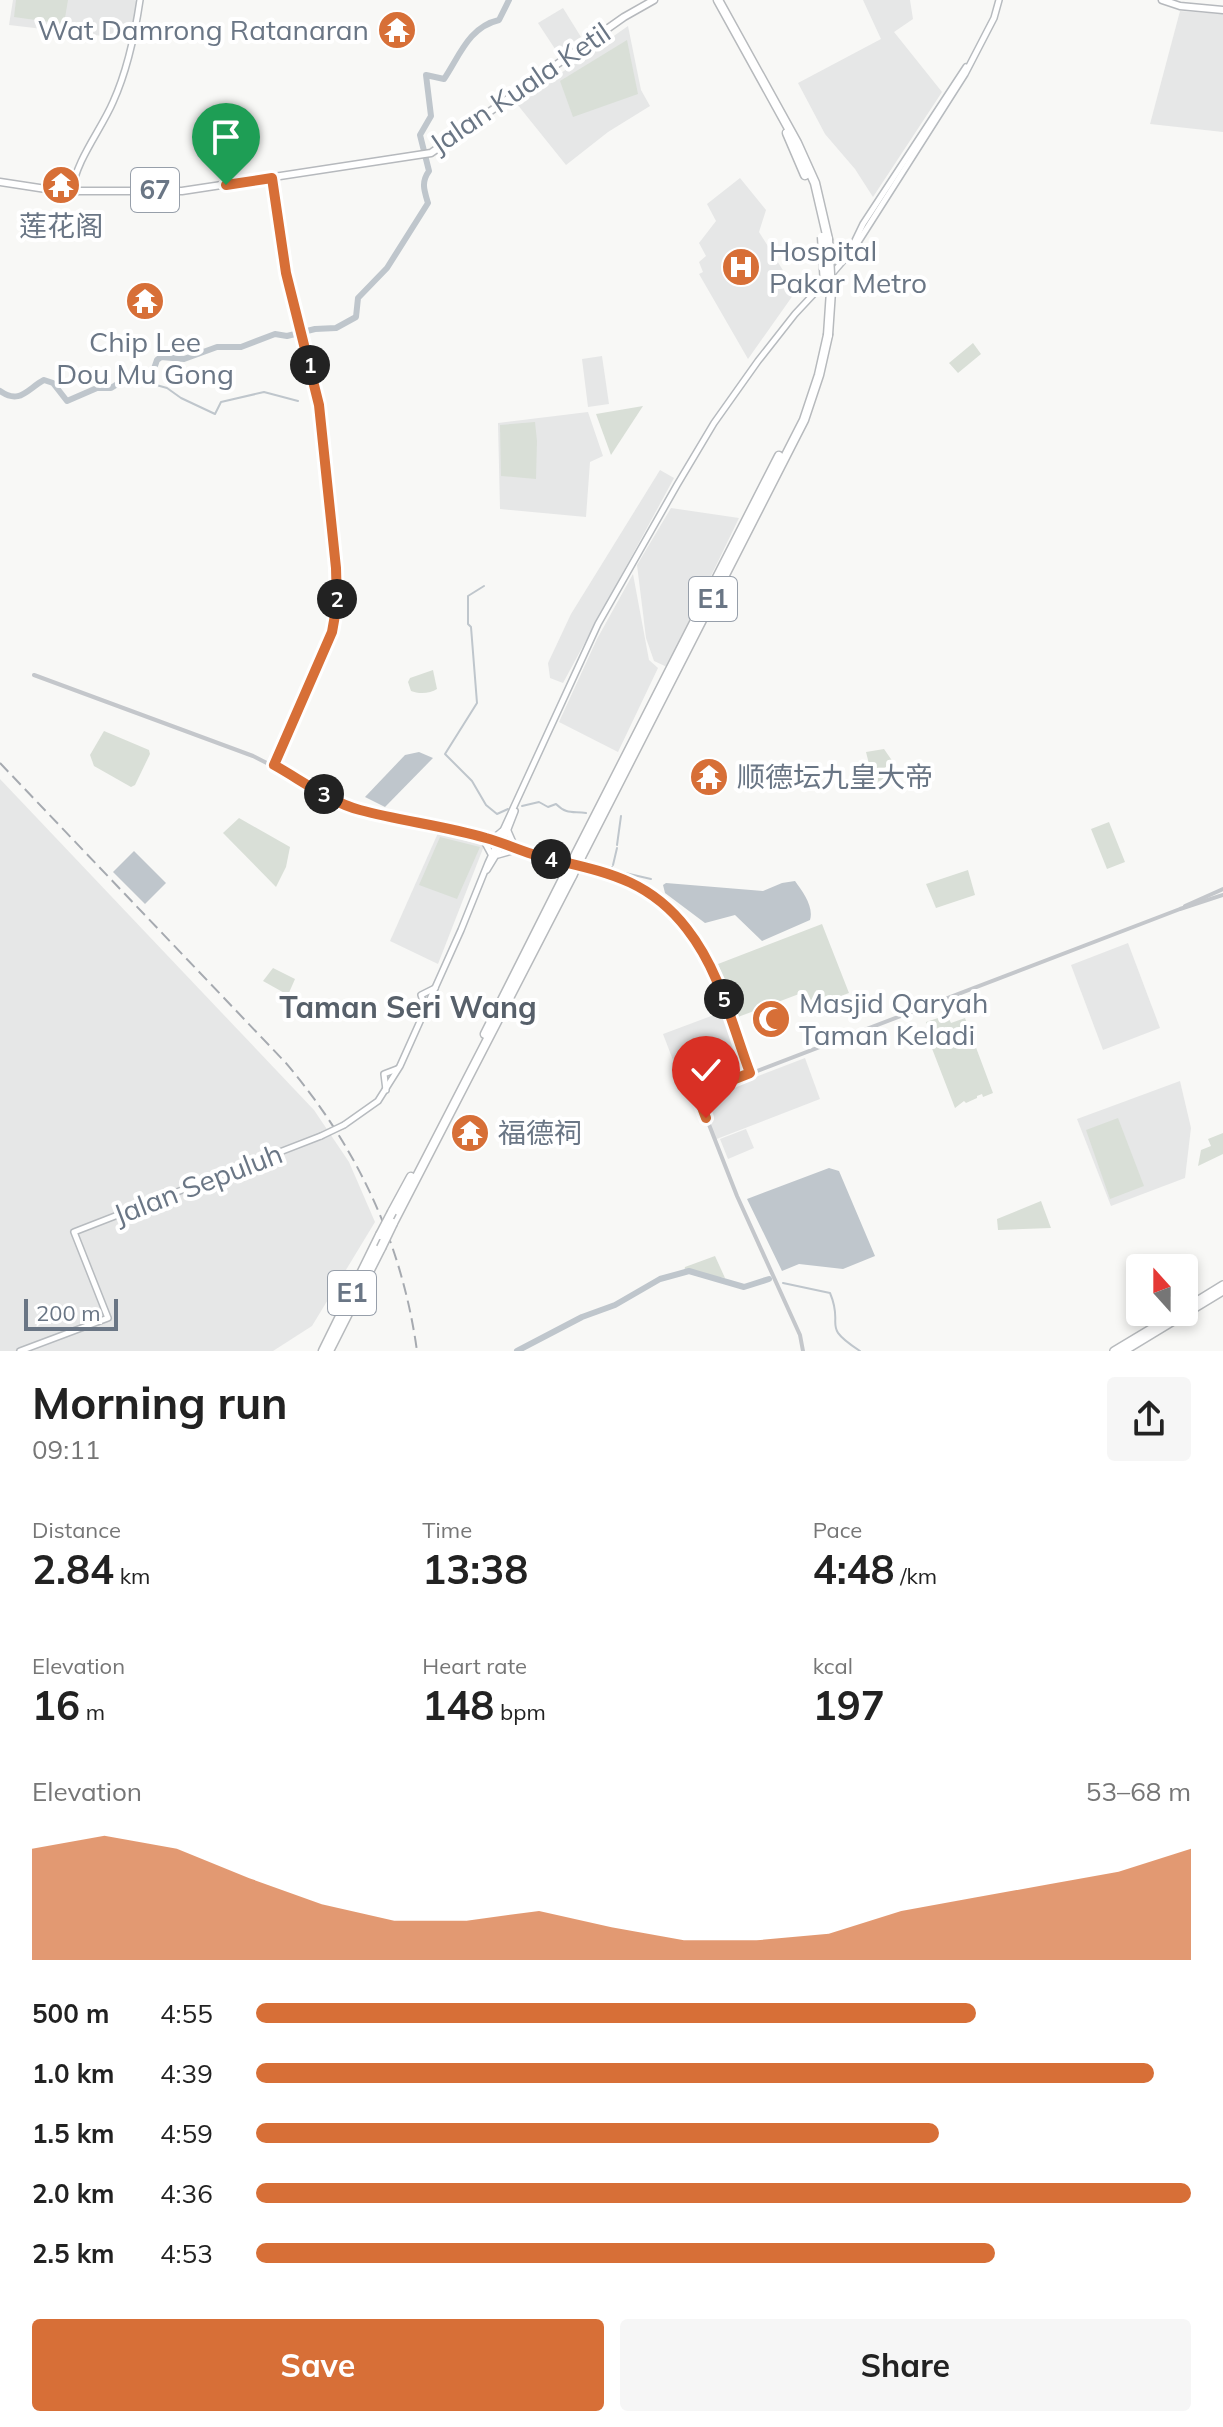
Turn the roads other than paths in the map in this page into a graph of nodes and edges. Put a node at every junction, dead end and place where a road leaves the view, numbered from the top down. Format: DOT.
graph roads {
  1 [pos="140,0"];
  2 [pos="654,0"];
  3 [pos="712,0"];
  4 [pos="718,0"];
  5 [pos="999,0"];
  6 [pos="1162,0"];
  7 [pos="1223,10"];
  8 [pos="272,178"];
  9 [pos="0,182"];
  10 [pos="72,191"];
  11 [pos="825,238"];
  12 [pos="34,675"];
  13 [pos="274,765"];
  14 [pos="506,830"];
  15 [pos="485,839"];
  16 [pos="499,844"];
  17 [pos="513,849"];
  18 [pos="494,856"];
  19 [pos="569,874"];
  20 [pos="1223,892"];
  21 [pos="436,987"];
  22 [pos="425,1012"];
  23 [pos="752,1072"];
  24 [pos="379,1242"];
  25 [pos="1223,1288"];
  26 [pos="1198,1301"];
  27 [pos="1156,1326"];
  28 [pos="20,1351"];
  29 [pos="320,1351"];
  30 [pos="329,1351"];
  31 [pos="803,1351"];
  32 [pos="1114,1351"];
  33 [pos="1124,1351"];
  1 -- 10 [label="main road"];
  2 -- 8 [label="main road, Jalan Kuala Ketil / 67"];
  3 -- 11 [label="highway, E1"];
  4 -- 11 [label="highway, E1"];
  5 -- 14 [label="main road"];
  6 -- 7 [label="main road"];
  8 -- 10 [label="main road, Jalan Kuala Ketil / 67"];
  8 -- 13 [label="street"];
  9 -- 10 [label="main road, Jalan Kuala Ketil / 67"];
  11 -- 19 [label="highway, E1, bridge"];
  12 -- 13 [label="street"];
  13 -- 15 [label="street"];
  14 -- 15 [label="main road"];
  14 -- 16 [label="main road"];
  14 -- 17 [label="main road"];
  15 -- 16 [label="street"];
  15 -- 18 [label="main road"];
  16 -- 17 [label="street"];
  16 -- 18 [label="main road"];
  17 -- 18 [label="main road"];
  17 -- 23 [label="street"];
  18 -- 21 [label="main road"];
  19 -- 24 [label="highway, E1, bridge"];
  19 -- 24 [label="highway, E1, bridge"];
  20 -- 23 [label="street"];
  21 -- 22 [label="main road"];
  21 -- 22 [label="main road"];
  22 -- 28 [label="main road, Jalan Sepuluh, bridge"];
  23 -- 31 [label="street"];
  24 -- 29 [label="highway, E1"];
  24 -- 30 [label="highway, E1"];
  25 -- 26 [label="highway"];
  25 -- 33 [label="highway"];
  27 -- 32 [label="highway"];
}
